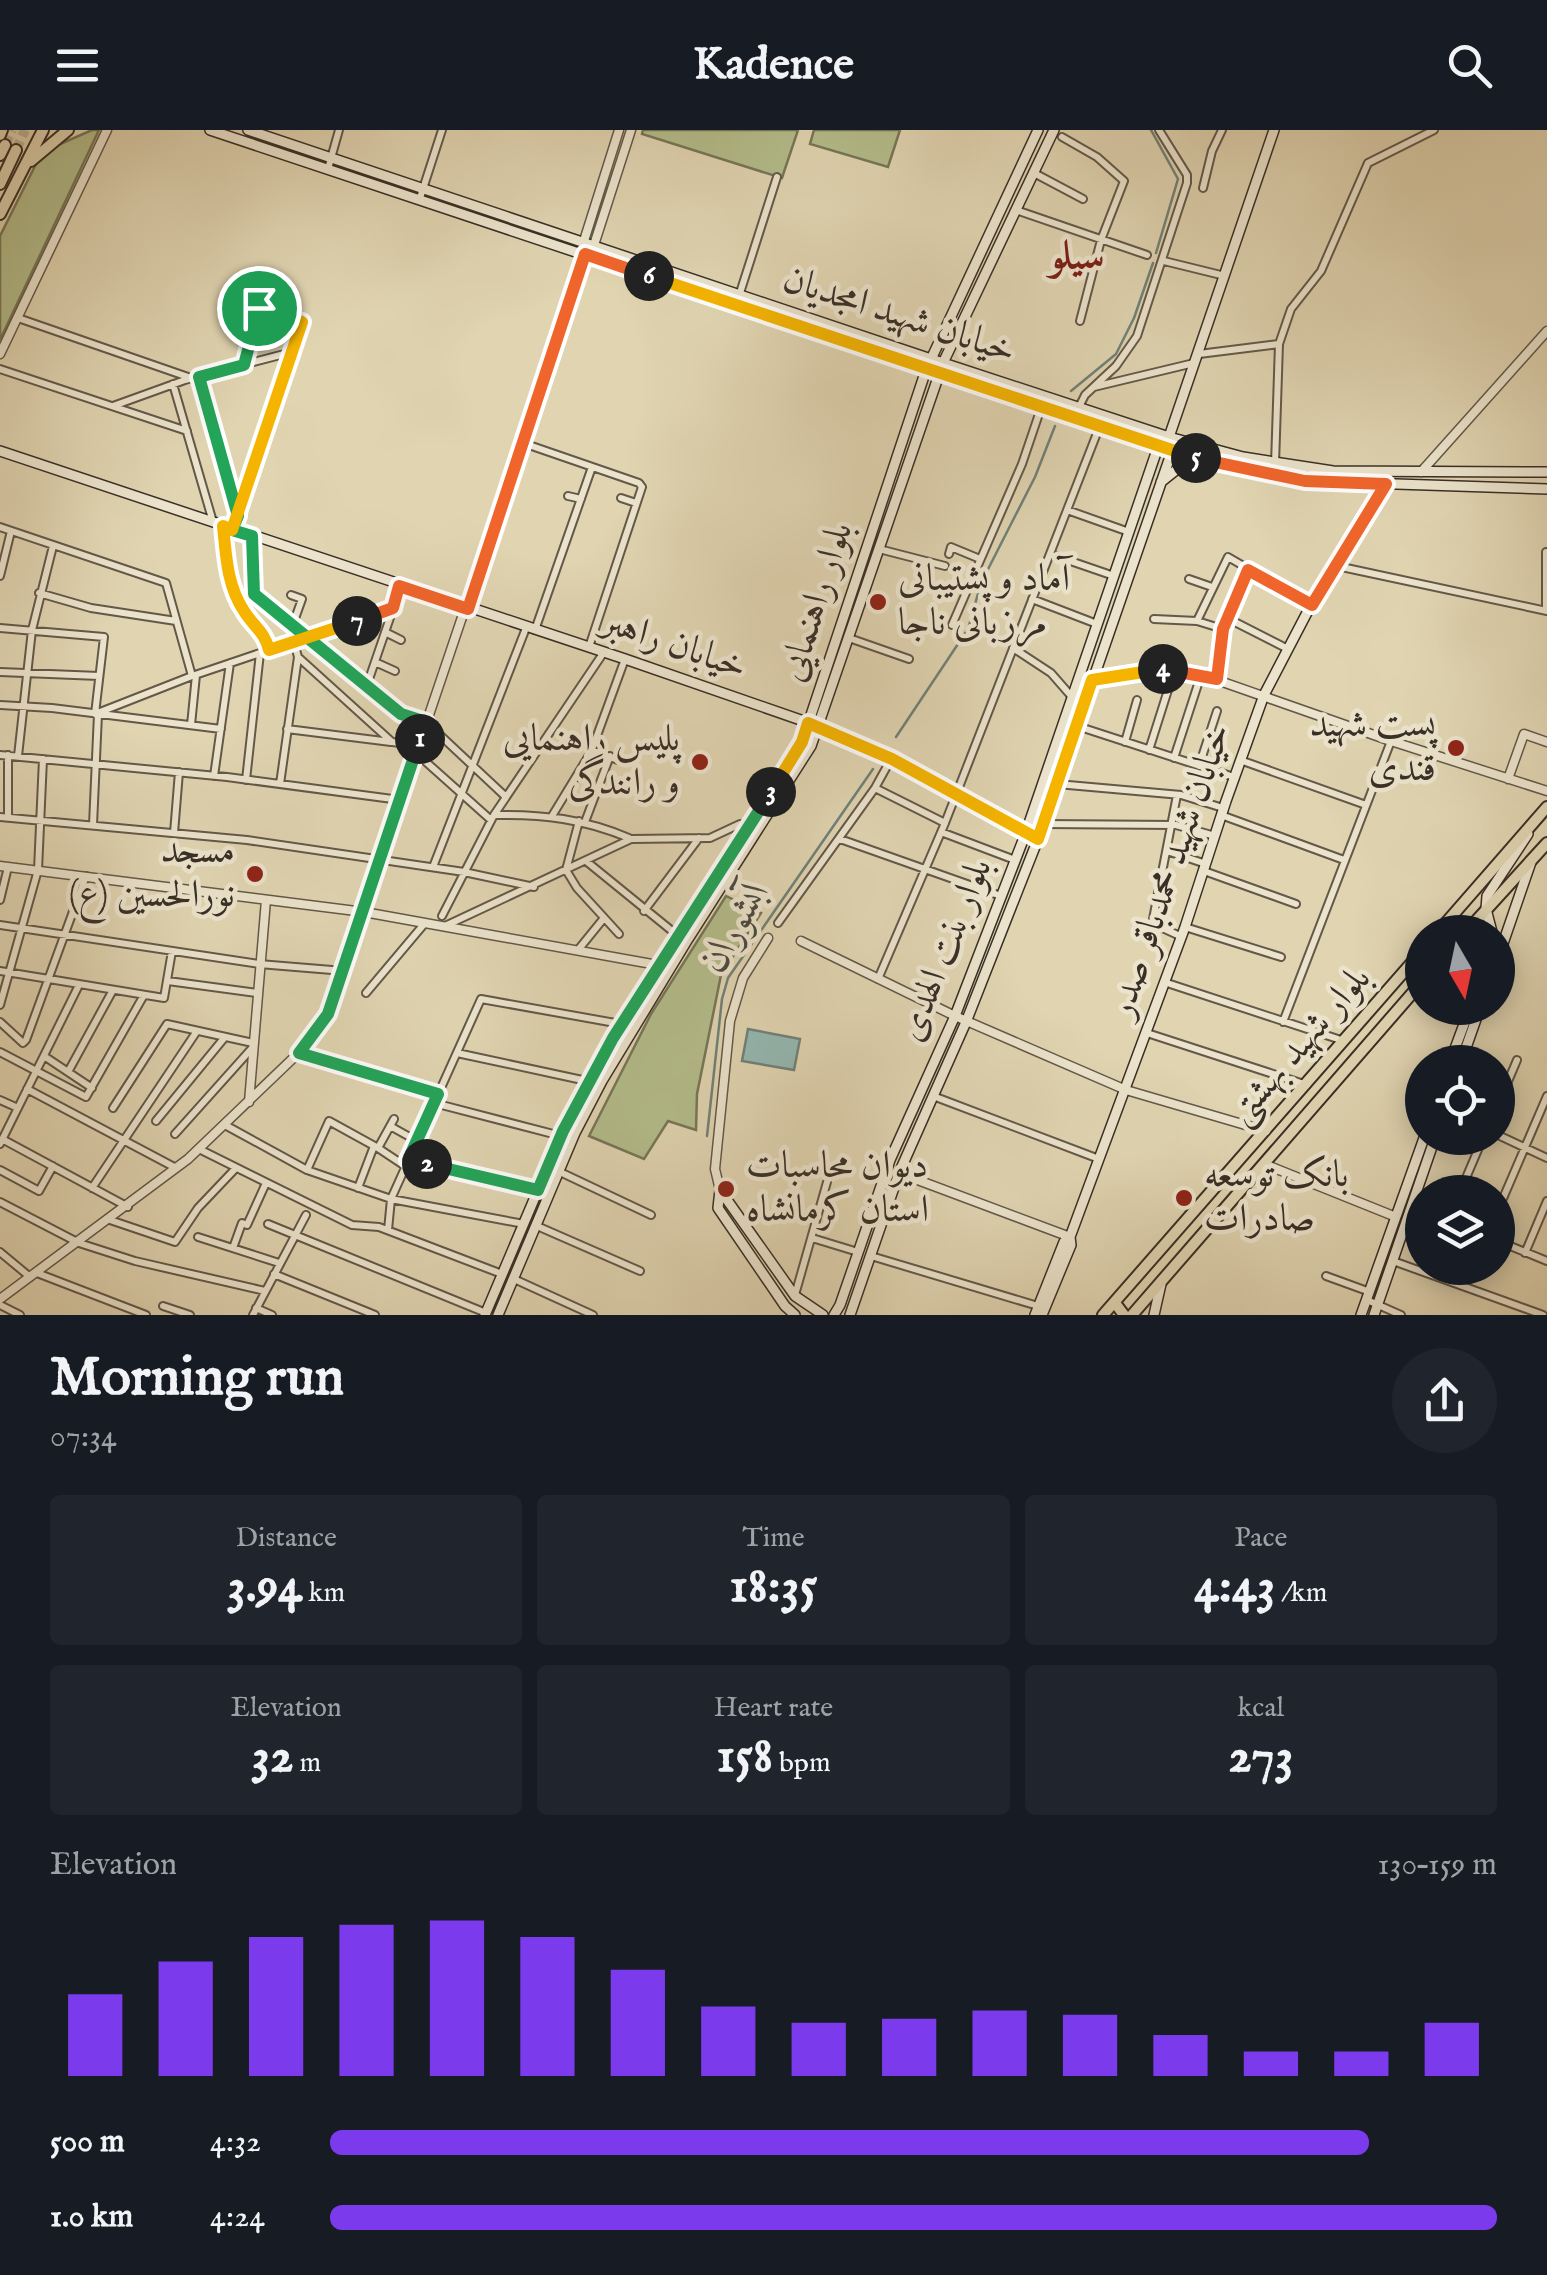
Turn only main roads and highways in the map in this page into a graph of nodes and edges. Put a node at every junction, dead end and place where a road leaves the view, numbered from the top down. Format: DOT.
graph roads {
  1 [pos="29,130"];
  2 [pos="43,130"];
  3 [pos="68,130"];
  4 [pos="210,130"];
  5 [pos="248,130"];
  6 [pos="1038,130"];
  7 [pos="1274,130"];
  8 [pos="1058,134"];
  9 [pos="5,143"];
  10 [pos="34,146"];
  11 [pos="330,163"];
  12 [pos="15,181"];
  13 [pos="0,184"];
  14 [pos="422,193"];
  15 [pos="0,214"];
  16 [pos="930,359"];
  17 [pos="943,363"];
  18 [pos="926,370"];
  19 [pos="939,374"];
  20 [pos="1170,437"];
  21 [pos="1158,447"];
  22 [pos="1172,451"];
  23 [pos="0,452"];
  24 [pos="1204,460"];
  25 [pos="1547,472"];
  26 [pos="1160,484"];
  27 [pos="1386,484"];
  28 [pos="1547,490"];
  29 [pos="1106,596"];
  30 [pos="1120,600"];
  31 [pos="813,725"];
  32 [pos="1543,812"];
  33 [pos="1024,834"];
  34 [pos="1038,839"];
  35 [pos="1547,843"];
  36 [pos="1532,860"];
  37 [pos="1486,910"];
  38 [pos="1453,915"];
  39 [pos="1481,915"];
  40 [pos="1487,915"];
  41 [pos="1513,915"];
  42 [pos="1405,971"];
  43 [pos="1405,1002"];
  44 [pos="1418,1155"];
  45 [pos="1405,1236"];
  46 [pos="1162,1282"];
  47 [pos="1115,1302"];
  48 [pos="1376,1310"];
  49 [pos="1038,1312"];
  50 [pos="486,1314"];
  51 [pos="498,1315"];
  52 [pos="796,1315"];
  53 [pos="823,1315"];
  54 [pos="834,1315"];
  55 [pos="850,1315"];
  56 [pos="1104,1315"];
  57 [pos="1124,1315"];
  58 [pos="1132,1315"];
  59 [pos="1154,1315"];
  60 [pos="1362,1315"];
  1 -- 10 [label="main road"];
  2 -- 10 [label="main road"];
  3 -- 12 [label="main road"];
  4 -- 11 [label="main road, خیابان شهید امجدیان"];
  5 -- 11 [label="main road, خیابان شهید امجدیان"];
  6 -- 16 [label="main road, بلوار راهنمایی"];
  7 -- 20 [label="main road"];
  8 -- 17 [label="main road, بلوار راهنمایی"];
  9 -- 13 [label="main road"];
  10 -- 12 [label="main road"];
  11 -- 14 [label="main road, خیابان شهید امجدیان"];
  12 -- 15 [label="main road"];
  14 -- 16 [label="main road, خیابان شهید امجدیان"];
  14 -- 18 [label="main road, خیابان شهید امجدیان"];
  16 -- 17 [label="main road, خیابان شهید امجدیان"];
  16 -- 18 [label="main road, بلوار راهنمایی"];
  17 -- 19 [label="main road, بلوار راهنمایی"];
  17 -- 20 [label="main road, خیابان شهید امجدیان"];
  18 -- 19 [label="main road, خیابان شهید امجدیان"];
  18 -- 31 [label="main road, بلوار راهنمایی"];
  19 -- 21 [label="main road, خیابان شهید امجدیان"];
  19 -- 31 [label="main road, بلوار راهنمایی"];
  20 -- 21 [label="main road"];
  20 -- 22 [label="main road"];
  20 -- 25 [label="main road, خیابان شهید امجدیان"];
  21 -- 22 [label="main road, خیابان شهید امجدیان"];
  21 -- 29 [label="main road, بلوار بنت الهدی"];
  22 -- 24 [label="main road, خیابان شهید امجدیان"];
  22 -- 26 [label="main road, بلوار بنت الهدی"];
  23 -- 31 [label="main road, خیابان راهبر"];
  24 -- 26 [label="main road"];
  24 -- 27 [label="main road, خیابان شهید امجدیان"];
  26 -- 30 [label="main road, بلوار بنت الهدی"];
  27 -- 28 [label="main road, خیابان شهید امجدیان"];
  27 -- 49 [label="main road, خیابان شهید محمدباقر صدر"];
  29 -- 30 [label="main road"];
  29 -- 33 [label="main road, بلوار بنت الهدی"];
  30 -- 34 [label="main road, بلوار بنت الهدی"];
  31 -- 33 [label="main road, خیابان راهبر"];
  31 -- 50 [label="main road, بلوار راهنمایی"];
  31 -- 51 [label="main road, بلوار راهنمایی"];
  32 -- 37 [label="main road"];
  32 -- 38 [label="main road"];
  33 -- 34 [label="main road, خیابان راهبر"];
  33 -- 54 [label="main road, بلوار بنت الهدی"];
  34 -- 55 [label="main road, بلوار بنت الهدی"];
  35 -- 36 [label="main road"];
  36 -- 37 [label="main road"];
  36 -- 41 [label="main road"];
  37 -- 39 [label="main road"];
  37 -- 40 [label="main road"];
  42 -- 47 [label="main road, بلوار شهید بهشتی"];
  43 -- 46 [label="main road, بلوار شهید بهشتی"];
  44 -- 60 [label="main road"];
  45 -- 48 [label="main road"];
  46 -- 58 [label="main road, بلوار شهید بهشتی"];
  46 -- 59 [label="main road"];
  47 -- 56 [label="main road, بلوار شهید بهشتی"];
  47 -- 57 [label="main road"];
  52 -- 53 [label="main road"];
}
